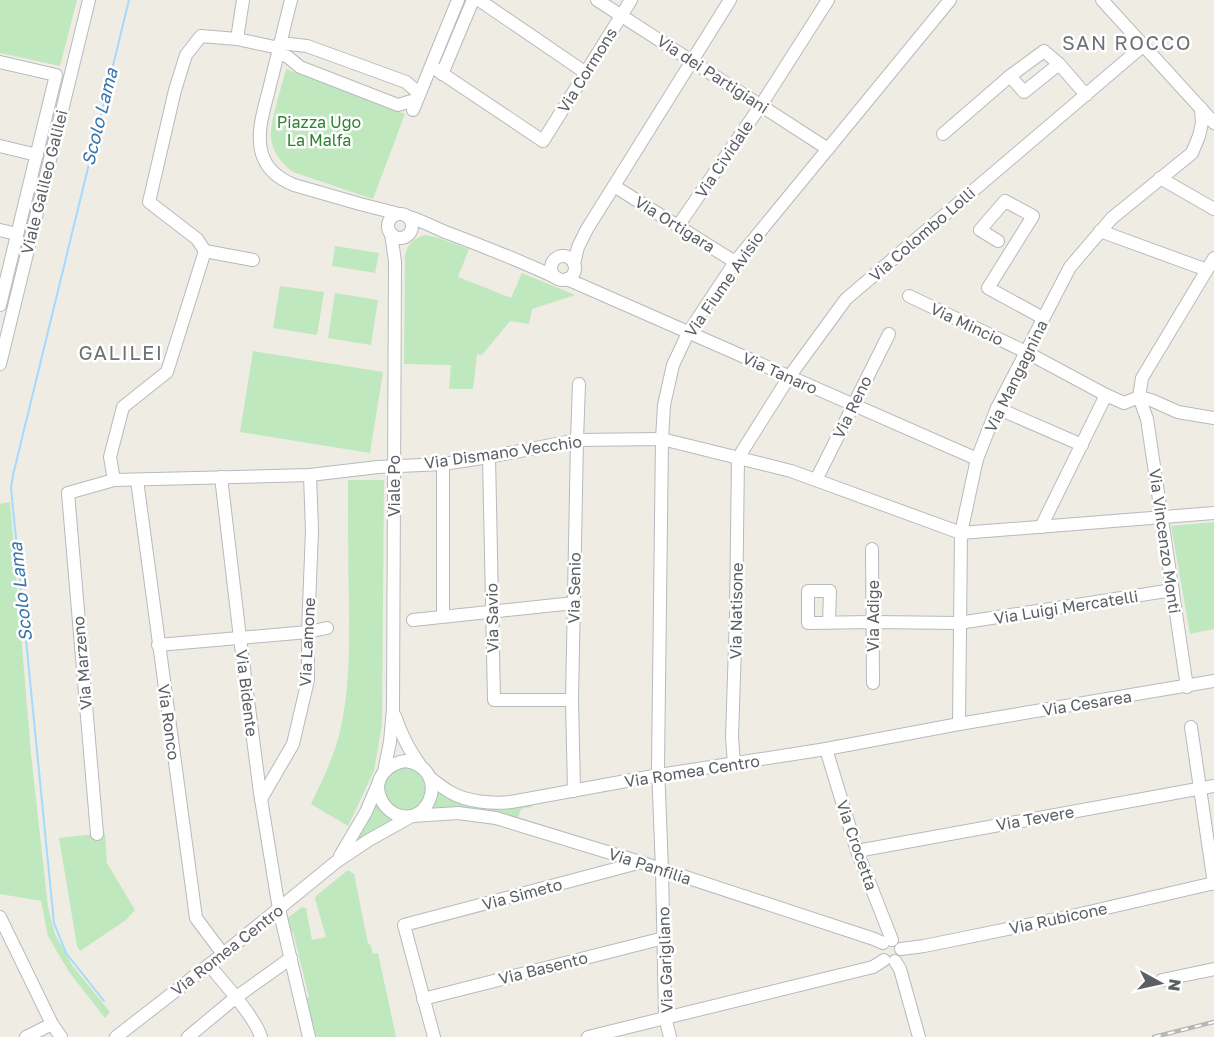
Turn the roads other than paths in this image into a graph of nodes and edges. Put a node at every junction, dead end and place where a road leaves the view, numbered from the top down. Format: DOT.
graph roads {
  1 [pos="89,0"];
  2 [pos="243,0"];
  3 [pos="291,0"];
  4 [pos="458,0"];
  5 [pos="473,0"];
  6 [pos="479,0"];
  7 [pos="597,0"];
  8 [pos="631,0"];
  9 [pos="730,0"];
  10 [pos="828,0"];
  11 [pos="950,0"];
  12 [pos="1102,0"];
  13 [pos="621,16"];
  14 [pos="237,39"];
  15 [pos="1144,45"];
  16 [pos="300,46"];
  17 [pos="279,48"];
  18 [pos="692,60"];
  19 [pos="0,62"];
  20 [pos="294,62"];
  21 [pos="1059,64"];
  22 [pos="431,66"];
  23 [pos="586,73"];
  24 [pos="442,74"];
  25 [pos="1010,76"];
  26 [pos="408,84"];
  27 [pos="421,90"];
  28 [pos="1086,95"];
  29 [pos="761,105"];
  30 [pos="409,107"];
  31 [pos="1201,108"];
  32 [pos="47,111"];
  33 [pos="61,114"];
  34 [pos="1214,123"];
  35 [pos="943,134"];
  36 [pos="0,146"];
  37 [pos="828,148"];
  38 [pos="37,155"];
  39 [pos="1160,178"];
  40 [pos="614,186"];
  41 [pos="25,204"];
  42 [pos="360,204"];
  43 [pos="38,207"];
  44 [pos="1214,209"];
  45 [pos="404,216"];
  46 [pos="678,226"];
  47 [pos="437,228"];
  48 [pos="389,229"];
  49 [pos="587,229"];
  50 [pos="0,230"];
  51 [pos="1100,231"];
  52 [pos="17,234"];
  53 [pos="409,234"];
  54 [pos="998,241"];
  55 [pos="205,251"];
  56 [pos="514,258"];
  57 [pos="1214,258"];
  58 [pos="559,259"];
  59 [pos="253,260"];
  60 [pos="395,262"];
  61 [pos="735,262"];
  62 [pos="575,266"];
  63 [pos="1207,270"];
  64 [pos="562,279"];
  65 [pos="583,285"];
  66 [pos="909,296"];
  67 [pos="0,305"];
  68 [pos="1043,318"];
  69 [pos="688,333"];
  70 [pos="889,334"];
  71 [pos="1026,352"];
  72 [pos="0,364"];
  73 [pos="789,377"];
  74 [pos="579,384"];
  75 [pos="1106,395"];
  76 [pos="1139,398"];
  77 [pos="853,405"];
  78 [pos="997,408"];
  79 [pos="1214,418"];
  80 [pos="662,439"];
  81 [pos="577,440"];
  82 [pos="1082,445"];
  83 [pos="489,457"];
  84 [pos="738,458"];
  85 [pos="977,459"];
  86 [pos="443,464"];
  87 [pos="394,466"];
  88 [pos="310,475"];
  89 [pos="221,477"];
  90 [pos="114,480"];
  91 [pos="137,480"];
  92 [pos="816,480"];
  93 [pos="68,493"];
  94 [pos="1214,513"];
  95 [pos="1162,517"];
  96 [pos="1041,527"];
  97 [pos="961,533"];
  98 [pos="872,549"];
  99 [pos="1173,590"];
  100 [pos="574,603"];
  101 [pos="492,611"];
  102 [pos="443,616"];
  103 [pos="413,620"];
  104 [pos="872,622"];
  105 [pos="835,623"];
  106 [pos="959,623"];
  107 [pos="327,628"];
  108 [pos="308,632"];
  109 [pos="240,638"];
  110 [pos="158,645"];
  111 [pos="1214,681"];
  112 [pos="873,683"];
  113 [pos="1187,687"];
  114 [pos="572,700"];
  115 [pos="959,702"];
  116 [pos="393,709"];
  117 [pos="970,723"];
  118 [pos="1191,726"];
  119 [pos="826,749"];
  120 [pos="734,764"];
  121 [pos="420,765"];
  122 [pos="659,775"];
  123 [pos="381,778"];
  124 [pos="430,778"];
  125 [pos="1214,786"];
  126 [pos="1200,789"];
  127 [pos="574,791"];
  128 [pos="261,799"];
  129 [pos="412,816"];
  130 [pos="96,834"];
  131 [pos="857,851"];
  132 [pos="336,862"];
  133 [pos="640,862"];
  134 [pos="662,870"];
  135 [pos="1214,883"];
  136 [pos="279,909"];
  137 [pos="0,917"];
  138 [pos="664,938"];
  139 [pos="892,944"];
  140 [pos="223,954"];
  141 [pos="291,958"];
  142 [pos="890,960"];
  143 [pos="209,965"];
  144 [pos="1214,969"];
  145 [pos="1162,980"];
  146 [pos="235,998"];
  147 [pos="423,999"];
  148 [pos="665,1017"];
  149 [pos="52,1024"];
  150 [pos="26,1037"];
  151 [pos="61,1037"];
  152 [pos="116,1037"];
  153 [pos="188,1037"];
  154 [pos="261,1037"];
  155 [pos="309,1037"];
  156 [pos="434,1037"];
  157 [pos="588,1037"];
  158 [pos="670,1037"];
  159 [pos="919,1037"];
  1 -- 33 [label="street, Viale Galileo Galilei"];
  2 -- 14 [label="street"];
  3 -- 17 [label="street"];
  4 -- 22 [label="street"];
  5 -- 24 [label="street"];
  6 -- 23 [label="street"];
  7 -- 13 [label="street, Via dei Partigiani"];
  8 -- 13 [label="street, Via Cormons"];
  9 -- 18 [label="street"];
  10 -- 29 [label="street, Via Cividale"];
  11 -- 37 [label="street, Via Fiume Avisio"];
  12 -- 15 [label="street"];
  13 -- 18 [label="street, Via dei Partigiani"];
  13 -- 23 [label="street, Via Cormons"];
  14 -- 17 [label="street"];
  14 -- 55 [label="street"];
  15 -- 28 [label="street, Via Colombo Lolli"];
  15 -- 31 [label="street"];
  16 -- 17 [label="street"];
  16 -- 20 [label="street"];
  16 -- 26 [label="street"];
  17 -- 20 [label="street"];
  17 -- 42 [label="street"];
  18 -- 29 [label="street, Via dei Partigiani"];
  18 -- 40 [label="street"];
  19 -- 32 [label="street"];
  20 -- 30 [label="street"];
  21 -- 25 [label="street"];
  21 -- 25 [label="street"];
  21 -- 28 [label="street"];
  22 -- 24 [label="street"];
  22 -- 27 [label="street"];
  23 -- 24 [label="street, Via Cormons"];
  25 -- 35 [label="street"];
  26 -- 27 [label="street"];
  26 -- 30 [label="street"];
  27 -- 30 [label="street"];
  28 -- 73 [label="street, Via Colombo Lolli"];
  29 -- 37 [label="street, Via dei Partigiani"];
  29 -- 46 [label="street, Via Cividale"];
  31 -- 34 [label="street"];
  31 -- 39 [label="street, Via Mangagnina"];
  32 -- 33 [label="street"];
  32 -- 38 [label="street"];
  33 -- 43 [label="street, Viale Galileo Galilei"];
  36 -- 38 [label="street"];
  37 -- 61 [label="street, Via Fiume Avisio"];
  38 -- 41 [label="street"];
  39 -- 44 [label="street"];
  39 -- 51 [label="street, Via Mangagnina"];
  40 -- 46 [label="street, Via Ortigara"];
  40 -- 49 [label="street"];
  41 -- 43 [label="street"];
  41 -- 52 [label="street"];
  42 -- 45 [label="street"];
  42 -- 48 [label="street"];
  43 -- 72 [label="street, Viale Galileo Galilei"];
  45 -- 47 [label="street"];
  45 -- 48 [label="street"];
  45 -- 53 [label="street"];
  46 -- 61 [label="street, Via Ortigara"];
  47 -- 53 [label="street"];
  47 -- 56 [label="street"];
  48 -- 53 [label="street"];
  48 -- 60 [label="street, Viale Po"];
  49 -- 58 [label="street"];
  49 -- 62 [label="street"];
  50 -- 52 [label="street"];
  51 -- 63 [label="street"];
  51 -- 68 [label="street, Via Mangagnina"];
  52 -- 67 [label="street"];
  53 -- 60 [label="street, Viale Po"];
  54 -- 68 [label="street"];
  55 -- 59 [label="street"];
  55 -- 90 [label="street"];
  56 -- 58 [label="street"];
  56 -- 64 [label="street, Via Tanaro"];
  57 -- 63 [label="street"];
  58 -- 62 [label="street"];
  58 -- 64 [label="street"];
  60 -- 87 [label="street, Viale Po"];
  61 -- 69 [label="street, Via Fiume Avisio"];
  62 -- 64 [label="street"];
  62 -- 65 [label="street"];
  63 -- 76 [label="street"];
  64 -- 65 [label="street, Via Tanaro"];
  65 -- 69 [label="street, Via Tanaro"];
  66 -- 71 [label="street, Via Mincio"];
  68 -- 71 [label="street, Via Mangagnina"];
  69 -- 73 [label="street, Via Tanaro"];
  69 -- 80 [label="street, Via Fiume Avisio"];
  70 -- 77 [label="street, Via Reno"];
  71 -- 75 [label="street, Via Mincio"];
  71 -- 78 [label="street, Via Mangagnina"];
  73 -- 77 [label="street, Via Tanaro"];
  73 -- 84 [label="street, Via Colombo Lolli"];
  74 -- 81 [label="street, Via Senio"];
  75 -- 76 [label="street, Via Mincio"];
  75 -- 82 [label="street"];
  76 -- 79 [label="street, Via Mincio"];
  76 -- 95 [label="street, Via Vincenzo Monti"];
  77 -- 85 [label="street, Via Tanaro"];
  77 -- 92 [label="street, Via Reno"];
  78 -- 82 [label="street"];
  78 -- 85 [label="street, Via Mangagnina"];
  80 -- 81 [label="street, Via Dismano Vecchio"];
  80 -- 84 [label="street, Via Dismano Vecchio"];
  80 -- 122 [label="street, Via Fiume Avisio"];
  81 -- 83 [label="street, Via Dismano Vecchio"];
  81 -- 100 [label="street, Via Senio"];
  82 -- 96 [label="street"];
  83 -- 86 [label="street, Via Dismano Vecchio"];
  83 -- 101 [label="street, Via Savio"];
  84 -- 92 [label="street, Via Dismano Vecchio"];
  84 -- 120 [label="street, Via Natisone"];
  85 -- 97 [label="street, Via Mangagnina"];
  86 -- 87 [label="street, Via Dismano Vecchio"];
  86 -- 102 [label="street"];
  87 -- 88 [label="street, Via Dismano Vecchio"];
  87 -- 116 [label="street, Viale Po"];
  88 -- 89 [label="street, Via Dismano Vecchio"];
  88 -- 108 [label="street, Via Lamone"];
  89 -- 91 [label="street, Via Dismano Vecchio"];
  89 -- 109 [label="street, Via Bidente"];
  90 -- 91 [label="street, Via Dismano Vecchio"];
  90 -- 93 [label="street, Via Dismano Vecchio"];
  91 -- 110 [label="street, Via Ronco"];
  92 -- 97 [label="street, Via Dismano Vecchio"];
  93 -- 130 [label="street, Via Marzeno"];
  94 -- 95 [label="street"];
  95 -- 96 [label="street"];
  95 -- 99 [label="street, Via Vincenzo Monti"];
  96 -- 97 [label="street"];
  97 -- 106 [label="street, Via Mangagnina"];
  98 -- 104 [label="street, Via Adige"];
  99 -- 106 [label="street, Via Luigi Mercatelli"];
  99 -- 113 [label="street, Via Vincenzo Monti"];
  100 -- 101 [label="street"];
  100 -- 114 [label="street, Via Senio"];
  101 -- 102 [label="street"];
  101 -- 114 [label="street, Via Savio"];
  102 -- 103 [label="street"];
  104 -- 105 [label="street, Via Luigi Mercatelli"];
  104 -- 106 [label="street, Via Luigi Mercatelli"];
  104 -- 112 [label="street, Via Adige"];
  106 -- 115 [label="street, Via Mangagnina"];
  107 -- 108 [label="street"];
  108 -- 109 [label="street"];
  108 -- 128 [label="street, Via Lamone"];
  109 -- 110 [label="street"];
  109 -- 128 [label="street, Via Bidente"];
  110 -- 140 [label="street, Via Ronco"];
  111 -- 113 [label="street, Via Cesarea"];
  113 -- 117 [label="street, Via Cesarea"];
  114 -- 127 [label="street, Via Senio"];
  115 -- 117 [label="street, Via Mangagnina"];
  115 -- 117 [label="street"];
  116 -- 121 [label="street, Viale Po"];
  116 -- 123 [label="street, Viale Po"];
  117 -- 119 [label="street, Via Romea Centro"];
  118 -- 126 [label="street"];
  119 -- 120 [label="street, Via Romea Centro"];
  119 -- 131 [label="street, Via Crocetta"];
  120 -- 122 [label="street, Via Romea Centro"];
  121 -- 123 [label="street"];
  121 -- 124 [label="street"];
  122 -- 127 [label="street, Via Romea Centro"];
  122 -- 134 [label="street, Via Garigliano"];
  123 -- 129 [label="street"];
  123 -- 132 [label="street, Via Romea Centro"];
  124 -- 127 [label="street, Via Romea Centro"];
  124 -- 129 [label="street"];
  125 -- 126 [label="street, Via Tevere"];
  126 -- 131 [label="street, Via Tevere"];
  126 -- 135 [label="street"];
  128 -- 136 [label="street, Via Bidente"];
  129 -- 132 [label="street, Via Romea Centro"];
  129 -- 133 [label="street, Via Panfilia"];
  131 -- 139 [label="street, Via Crocetta"];
  132 -- 136 [label="street, Via Romea Centro"];
  133 -- 134 [label="street, Via Panfilia"];
  133 -- 147 [label="street, Via Simeto"];
  134 -- 138 [label="street, Via Garigliano"];
  134 -- 139 [label="street, Via Panfilia"];
  135 -- 139 [label="street, Via Rubicone"];
  136 -- 140 [label="street, Via Romea Centro"];
  136 -- 141 [label="street, Via Bidente"];
  137 -- 149 [label="street"];
  138 -- 147 [label="street, Via Basento"];
  138 -- 148 [label="street, Via Garigliano"];
  139 -- 142 [label="street"];
  139 -- 142 [label="street, Via Crocetta"];
  140 -- 143 [label="street, Via Romea Centro"];
  141 -- 146 [label="street"];
  141 -- 155 [label="street, Via Bidente"];
  142 -- 148 [label="street"];
  142 -- 159 [label="street"];
  143 -- 146 [label="street"];
  143 -- 152 [label="street, Via Romea Centro"];
  144 -- 145 [label="street"];
  146 -- 153 [label="street"];
  146 -- 154 [label="street"];
  147 -- 156 [label="street"];
  148 -- 157 [label="street"];
  148 -- 158 [label="street, Via Garigliano"];
  149 -- 150 [label="street"];
  149 -- 151 [label="street"];
}
